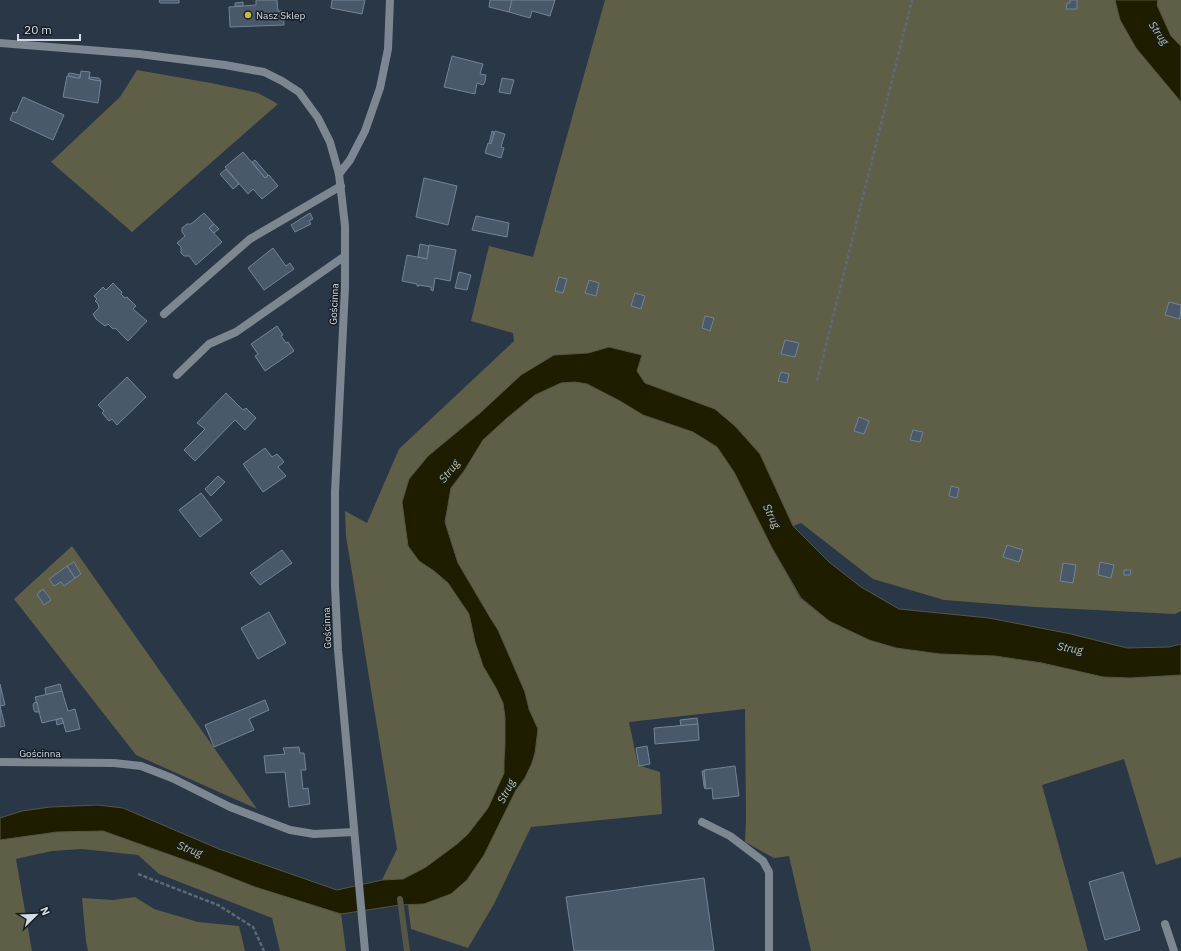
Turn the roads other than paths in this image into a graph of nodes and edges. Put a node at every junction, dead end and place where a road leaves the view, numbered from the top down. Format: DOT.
graph roads {
  1 [pos="390,0"];
  2 [pos="0,43"];
  3 [pos="339,174"];
  4 [pos="341,186"];
  5 [pos="345,256"];
  6 [pos="164,314"];
  7 [pos="177,375"];
  8 [pos="0,762"];
  9 [pos="702,822"];
  10 [pos="354,832"];
  11 [pos="1165,924"];
  12 [pos="365,950"];
  13 [pos="768,951"];
  14 [pos="1174,951"];
  1 -- 3 [label="street"];
  2 -- 3 [label="street, Gościnna"];
  3 -- 4 [label="street, Gościnna"];
  4 -- 5 [label="street, Gościnna"];
  4 -- 6 [label="street"];
  5 -- 7 [label="street"];
  5 -- 10 [label="street, Gościnna"];
  8 -- 10 [label="street, Gościnna"];
  9 -- 13 [label="street"];
  10 -- 12 [label="street, Gościnna"];
  11 -- 14 [label="street"];
}
